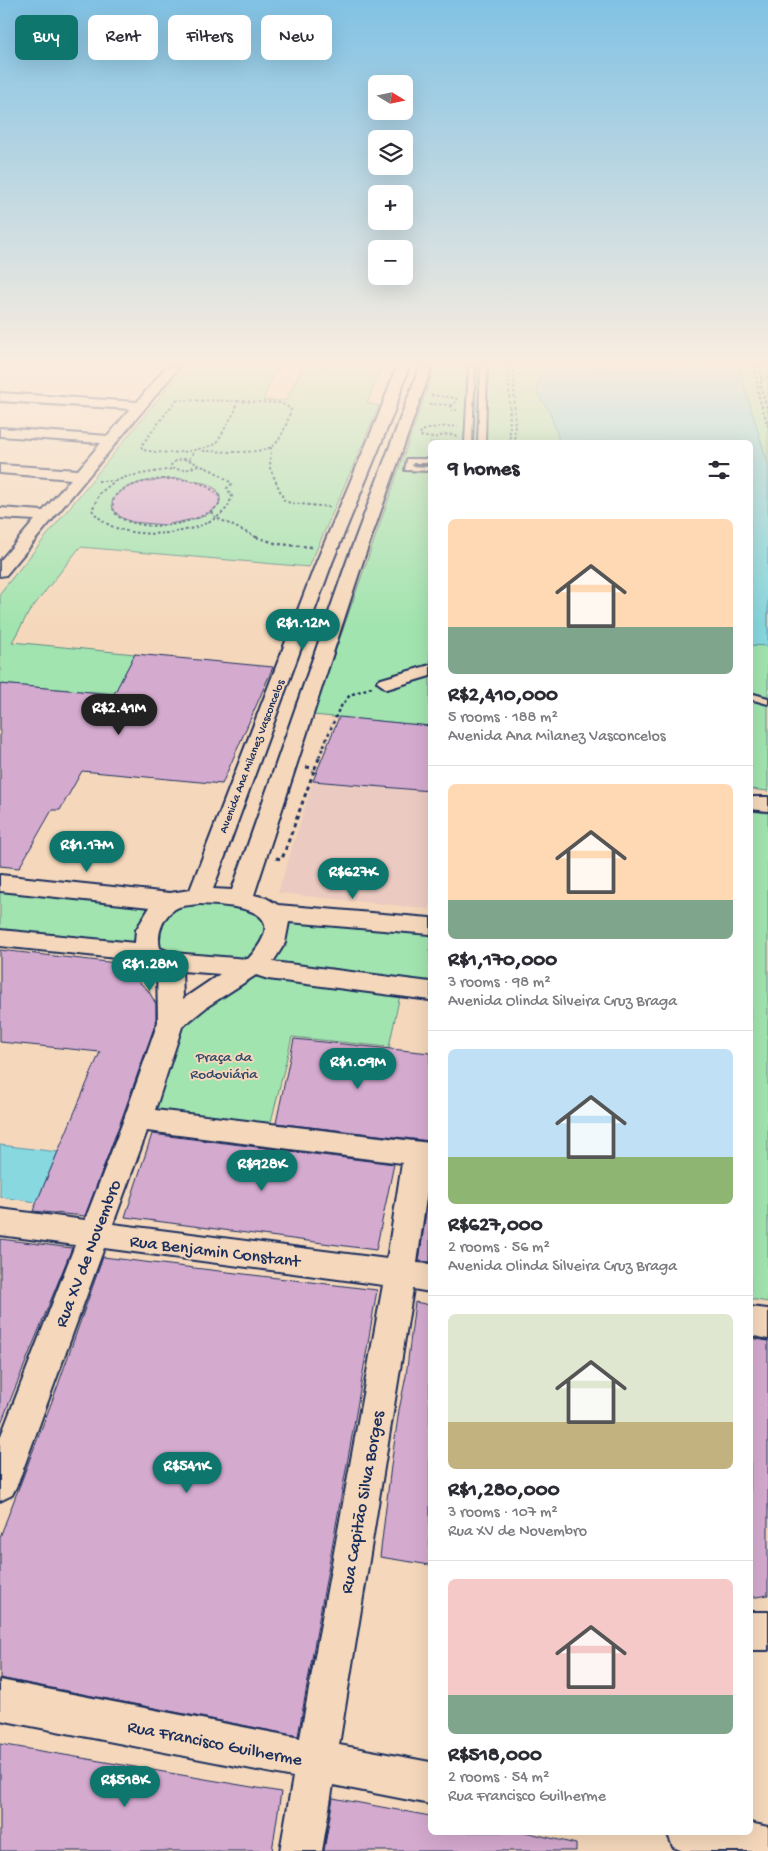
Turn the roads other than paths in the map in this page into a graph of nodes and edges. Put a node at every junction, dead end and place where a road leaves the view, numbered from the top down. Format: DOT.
graph roads {
  1 [pos="100,452"];
  2 [pos="370,452"];
  3 [pos="394,452"];
  4 [pos="366,461"];
  5 [pos="428,461"];
  6 [pos="390,463"];
  7 [pos="409,464"];
  8 [pos="428,469"];
  9 [pos="0,470"];
  10 [pos="79,477"];
  11 [pos="345,511"];
  12 [pos="0,513"];
  13 [pos="46,516"];
  14 [pos="371,516"];
  15 [pos="328,552"];
  16 [pos="356,558"];
  17 [pos="2,565"];
  18 [pos="285,667"];
  19 [pos="318,669"];
  20 [pos="428,669"];
  21 [pos="428,673"];
  22 [pos="753,691"];
  23 [pos="768,694"];
  24 [pos="753,697"];
  25 [pos="768,701"];
  26 [pos="753,803"];
  27 [pos="768,804"];
  28 [pos="0,883"];
  29 [pos="199,896"];
  30 [pos="241,899"];
  31 [pos="170,901"];
  32 [pos="273,913"];
  33 [pos="428,926"];
  34 [pos="0,938"];
  35 [pos="159,957"];
  36 [pos="252,967"];
  37 [pos="428,991"];
  38 [pos="171,1022"];
  39 [pos="138,1119"];
  40 [pos="424,1154"];
  41 [pos="0,1222"];
  42 [pos="94,1235"];
  43 [pos="415,1276"];
  44 [pos="753,1322"];
  45 [pos="768,1324"];
  46 [pos="0,1483"];
  47 [pos="753,1631"];
  48 [pos="768,1631"];
  49 [pos="0,1700"];
  50 [pos="316,1761"];
  51 [pos="428,1783"];
  52 [pos="716,1839"];
  53 [pos="768,1848"];
  54 [pos="300,1851"];
  1 -- 10 [label="street"];
  2 -- 4 [label="street, Avenida Ana Milanez Vasconcelos"];
  3 -- 6 [label="street"];
  4 -- 6 [label="street"];
  4 -- 11 [label="street, Avenida Ana Milanez Vasconcelos"];
  5 -- 7 [label="lane"];
  6 -- 7 [label="street"];
  6 -- 14 [label="street"];
  7 -- 8 [label="lane"];
  9 -- 10 [label="street"];
  10 -- 13 [label="street"];
  11 -- 14 [label="street"];
  11 -- 15 [label="street, Avenida Ana Milanez Vasconcelos"];
  12 -- 13 [label="street"];
  13 -- 17 [label="street"];
  14 -- 16 [label="street"];
  15 -- 16 [label="street"];
  15 -- 18 [label="street, Avenida Ana Milanez Vasconcelos"];
  16 -- 19 [label="street"];
  18 -- 19 [label="street"];
  18 -- 29 [label="street, Avenida Ana Milanez Vasconcelos"];
  19 -- 30 [label="street"];
  20 -- 21 [label="lane"];
  22 -- 23 [label="lane"];
  24 -- 25 [label="lane"];
  26 -- 27 [label="street"];
  28 -- 31 [label="street"];
  29 -- 30 [label="street"];
  29 -- 31 [label="street"];
  30 -- 32 [label="street"];
  31 -- 35 [label="street"];
  32 -- 33 [label="street"];
  32 -- 36 [label="street"];
  34 -- 35 [label="street"];
  35 -- 36 [label="street"];
  35 -- 38 [label="street"];
  36 -- 37 [label="street"];
  36 -- 38 [label="street"];
  38 -- 39 [label="street, Rua XV de Novembro"];
  39 -- 40 [label="street"];
  39 -- 42 [label="street, Rua XV de Novembro"];
  40 -- 43 [label="street, Rua Capitão Silva Borges"];
  41 -- 42 [label="street, Rua Benjamin Constant"];
  42 -- 43 [label="street, Rua Benjamin Constant"];
  42 -- 46 [label="street, Rua XV de Novembro"];
  43 -- 50 [label="street, Rua Capitão Silva Borges"];
  44 -- 45 [label="street"];
  47 -- 48 [label="street"];
  49 -- 50 [label="street, Rua Francisco Guilherme"];
  50 -- 51 [label="street, Rua Francisco Guilherme"];
  50 -- 54 [label="street, Rua Capitão Silva Borges"];
  52 -- 53 [label="street"];
}
